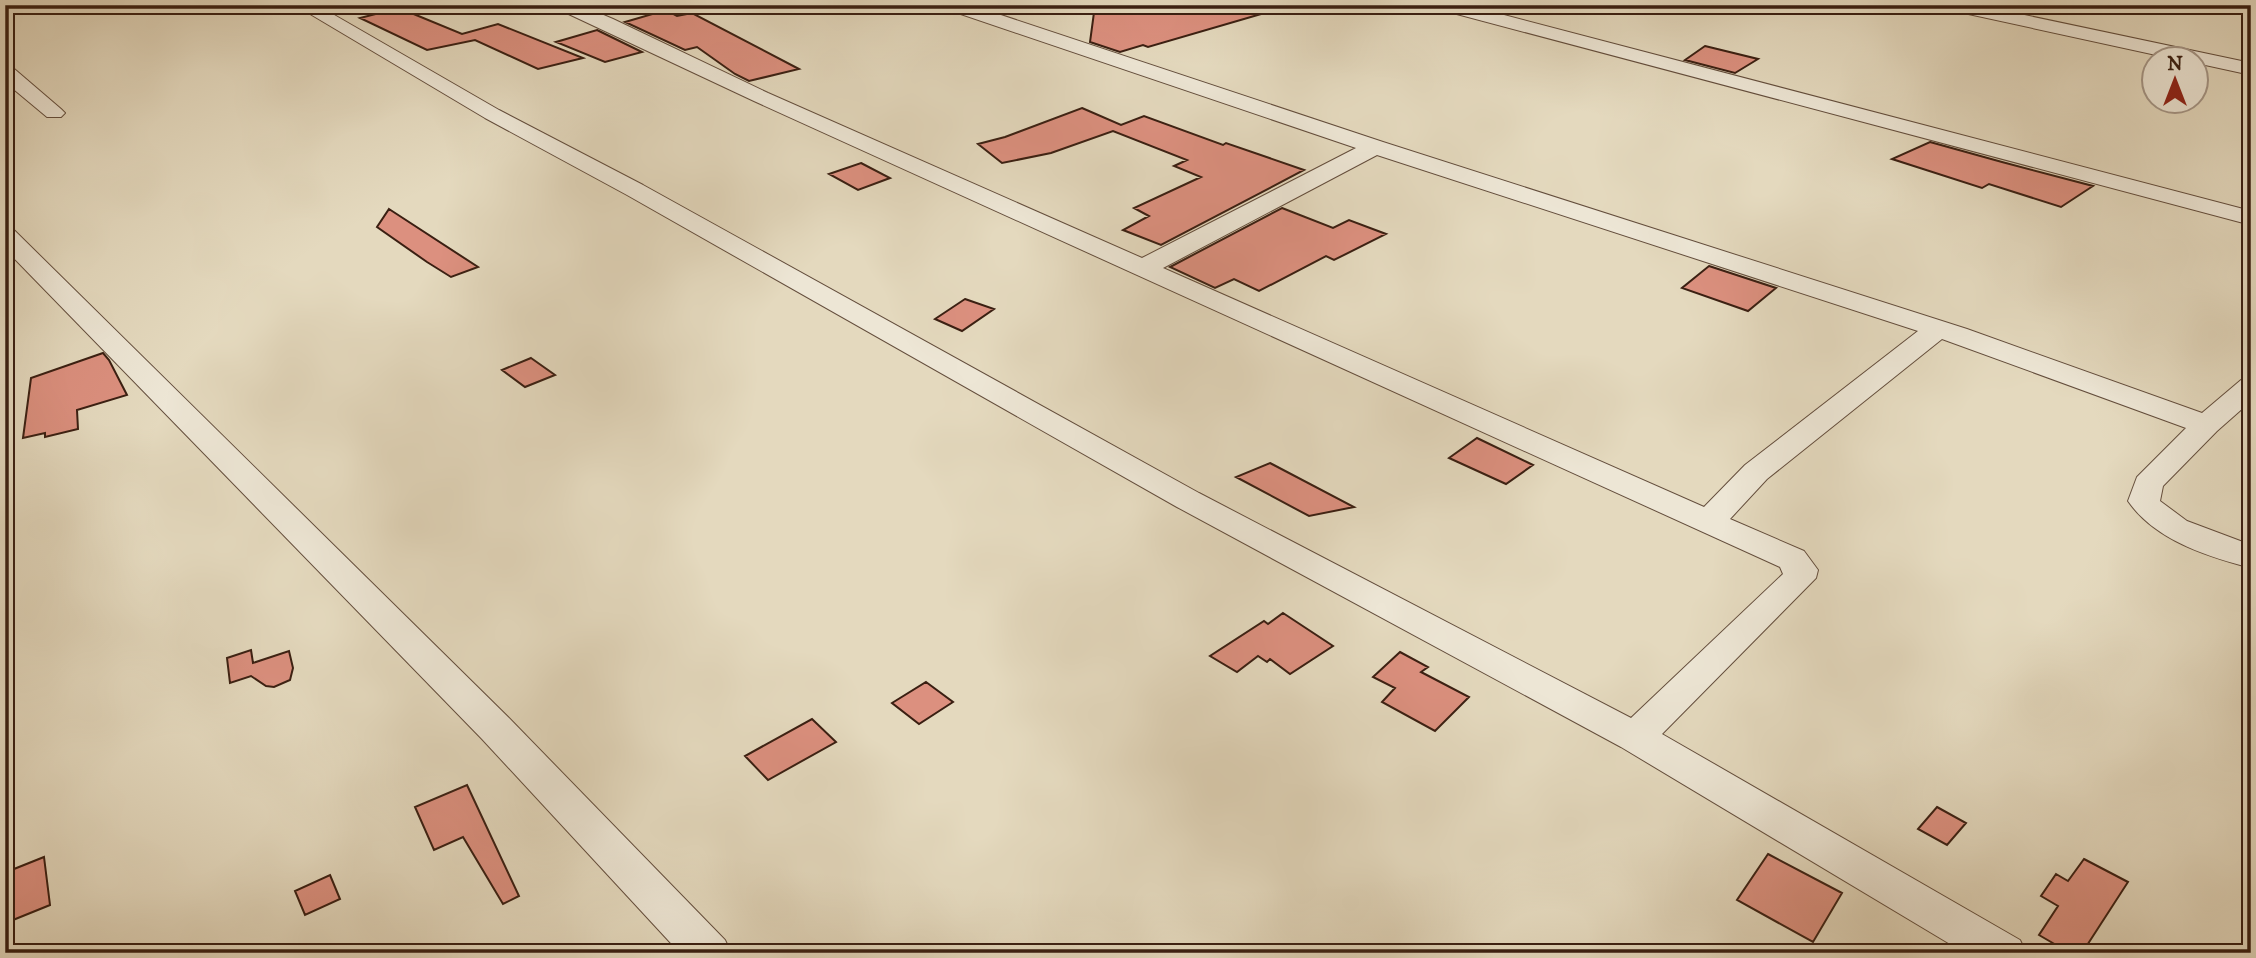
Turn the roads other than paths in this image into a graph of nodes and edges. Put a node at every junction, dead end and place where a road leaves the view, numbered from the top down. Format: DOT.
graph roads {
  1 [pos="304,5"];
  2 [pos="564,5"];
  3 [pos="952,5"];
  4 [pos="1444,5"];
  5 [pos="1951,5"];
  6 [pos="2251,69"];
  7 [pos="5,71"];
  8 [pos="54,113"];
  9 [pos="1375,147"];
  10 [pos="2251,218"];
  11 [pos="5,235"];
  12 [pos="1143,268"];
  13 [pos="1938,329"];
  14 [pos="2251,386"];
  15 [pos="2206,425"];
  16 [pos="1710,520"];
  17 [pos="2251,556"];
  18 [pos="1635,737"];
  19 [pos="709,953"];
  20 [pos="2004,953"];
  1 -- 18 [label="street"];
  2 -- 12 [label="street"];
  3 -- 9 [label="street"];
  4 -- 10 [label="street"];
  5 -- 6 [label="street"];
  7 -- 8 [label="street"];
  9 -- 12 [label="street"];
  9 -- 13 [label="street"];
  11 -- 19 [label="street"];
  12 -- 16 [label="street"];
  13 -- 15 [label="street"];
  13 -- 16 [label="street"];
  14 -- 15 [label="street"];
  15 -- 17 [label="street"];
  16 -- 18 [label="street"];
  18 -- 20 [label="street"];
}
